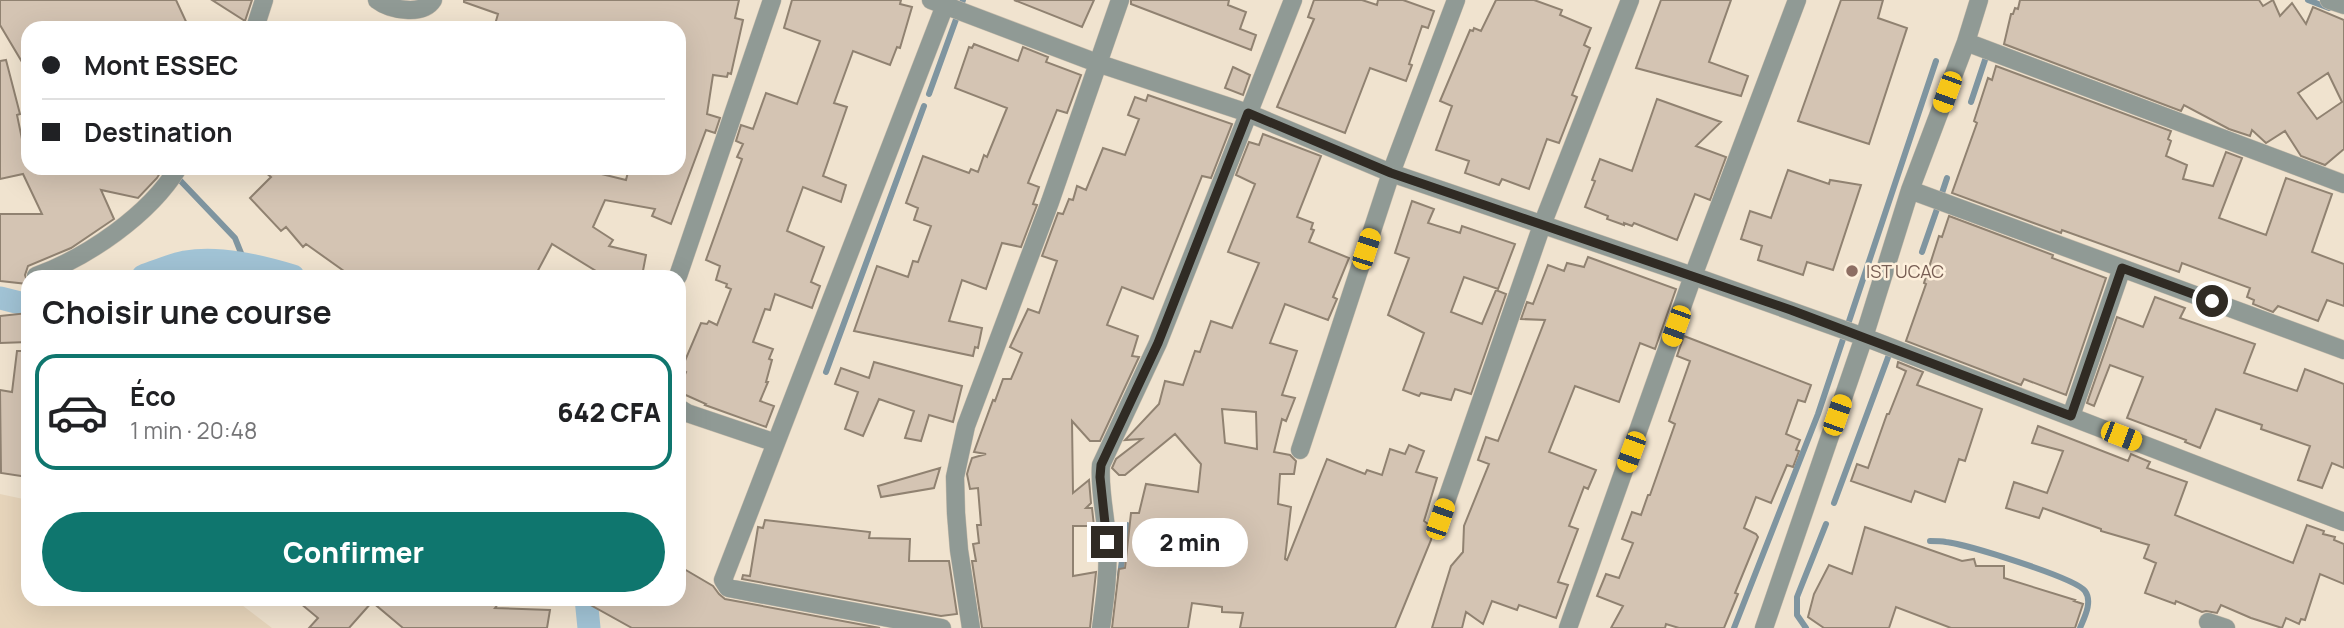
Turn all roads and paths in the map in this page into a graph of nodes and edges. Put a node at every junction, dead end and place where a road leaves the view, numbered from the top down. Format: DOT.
graph roads {
  1 [pos="264,0"];
  2 [pos="377,0"];
  3 [pos="433,0"];
  4 [pos="772,0"];
  5 [pos="1120,0"];
  6 [pos="1293,0"];
  7 [pos="1456,0"];
  8 [pos="1630,0"];
  9 [pos="1797,0"];
  10 [pos="1979,0"];
  11 [pos="2329,0"];
  12 [pos="941,2"];
  13 [pos="2344,5"];
  14 [pos="257,21"];
  15 [pos="1966,43"];
  16 [pos="1097,63"];
  17 [pos="1248,113"];
  18 [pos="1391,173"];
  19 [pos="173,175"];
  20 [pos="2344,184"];
  21 [pos="1910,190"];
  22 [pos="1542,225"];
  23 [pos="2122,268"];
  24 [pos="54,270"];
  25 [pos="680,270"];
  26 [pos="1693,276"];
  27 [pos="1864,337"];
  28 [pos="2344,350"];
  29 [pos="686,413"];
  30 [pos="2071,416"];
  31 [pos="776,443"];
  32 [pos="1300,450"];
  33 [pos="1440,519"];
  34 [pos="2344,522"];
  35 [pos="2208,622"];
  36 [pos="1768,627"];
  37 [pos="942,628"];
  38 [pos="971,628"];
  39 [pos="1101,628"];
  40 [pos="1568,628"];
  41 [pos="2226,628"];
  1 -- 14 [label="street"];
  2 -- 3 [label="street"];
  4 -- 25 [label="street"];
  5 -- 16 [label="street"];
  6 -- 17 [label="street"];
  7 -- 18 [label="street"];
  8 -- 22 [label="street"];
  9 -- 26 [label="street"];
  10 -- 15 [label="street"];
  11 -- 13 [label="street"];
  12 -- 16 [label="street"];
  12 -- 31 [label="street"];
  15 -- 20 [label="street"];
  15 -- 21 [label="street"];
  16 -- 17 [label="street"];
  16 -- 38 [label="street"];
  17 -- 18 [label="street"];
  17 -- 39 [label="street"];
  18 -- 22 [label="street"];
  18 -- 32 [label="street"];
  19 -- 24 [label="street"];
  21 -- 23 [label="street"];
  21 -- 27 [label="street"];
  22 -- 26 [label="street"];
  22 -- 33 [label="street"];
  23 -- 28 [label="street"];
  23 -- 30 [label="street"];
  26 -- 27 [label="street"];
  26 -- 40 [label="street"];
  27 -- 30 [label="street"];
  27 -- 36 [label="street"];
  29 -- 31 [label="street"];
  30 -- 34 [label="street"];
  31 -- 37 [label="street"];
  35 -- 41 [label="street"];
}
